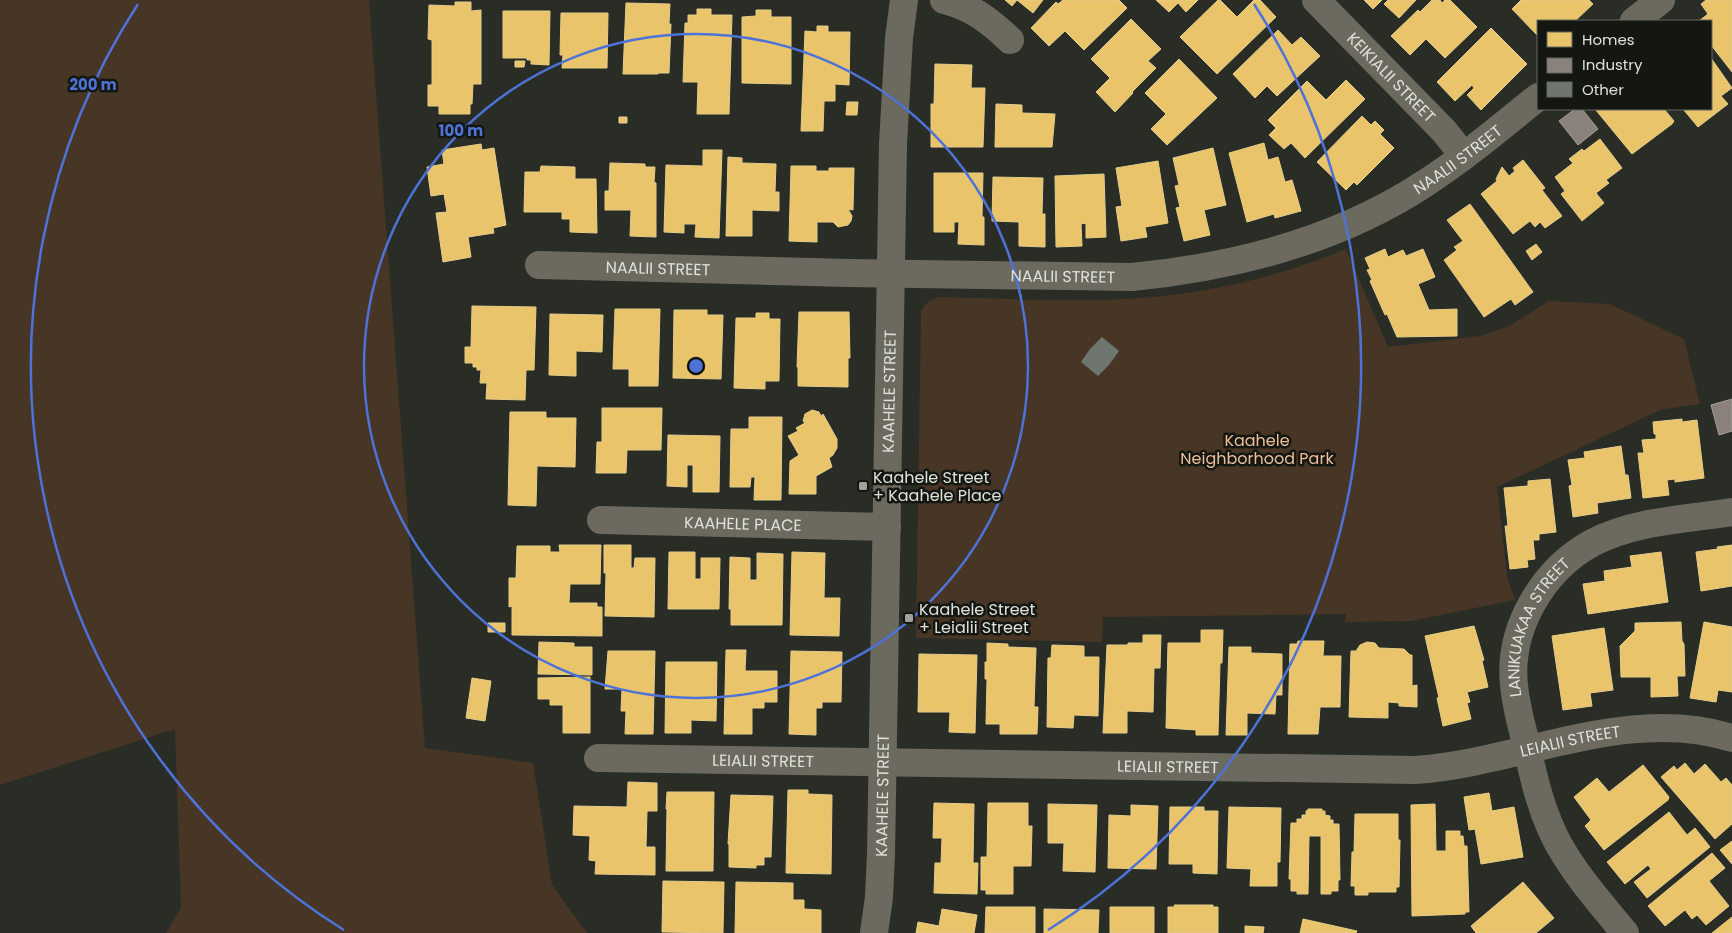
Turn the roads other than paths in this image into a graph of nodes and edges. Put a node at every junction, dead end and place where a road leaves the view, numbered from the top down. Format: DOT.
graph roads {
  1 [pos="904,0"];
  2 [pos="944,0"];
  3 [pos="1316,0"];
  4 [pos="1661,0"];
  5 [pos="1635,20"];
  6 [pos="1010,40"];
  7 [pos="1537,98"];
  8 [pos="1464,156"];
  9 [pos="539,265"];
  10 [pos="891,274"];
  11 [pos="1732,512"];
  12 [pos="601,520"];
  13 [pos="887,527"];
  14 [pos="1732,738"];
  15 [pos="1528,750"];
  16 [pos="598,758"];
  17 [pos="883,762"];
  18 [pos="874,933"];
  19 [pos="1625,933"];
  1 -- 10 [label="street, KAAHELE STREET"];
  2 -- 6 [label="street"];
  3 -- 8 [label="street, KEIKIALII STREET"];
  4 -- 5 [label="street"];
  7 -- 8 [label="street, NAALII STREET"];
  8 -- 10 [label="street, NAALII STREET"];
  9 -- 10 [label="street, NAALII STREET"];
  10 -- 13 [label="street, KAAHELE STREET"];
  11 -- 15 [label="street, LANIKUAKAA STREET"];
  12 -- 13 [label="street, KAAHELE PLACE"];
  13 -- 17 [label="street, KAAHELE STREET"];
  14 -- 15 [label="street, LEIALII STREET"];
  15 -- 17 [label="street, LEIALII STREET"];
  15 -- 19 [label="street, LANIKUAKAA STREET"];
  16 -- 17 [label="street, LEIALII STREET"];
  17 -- 18 [label="street, KAAHELE STREET"];
}
